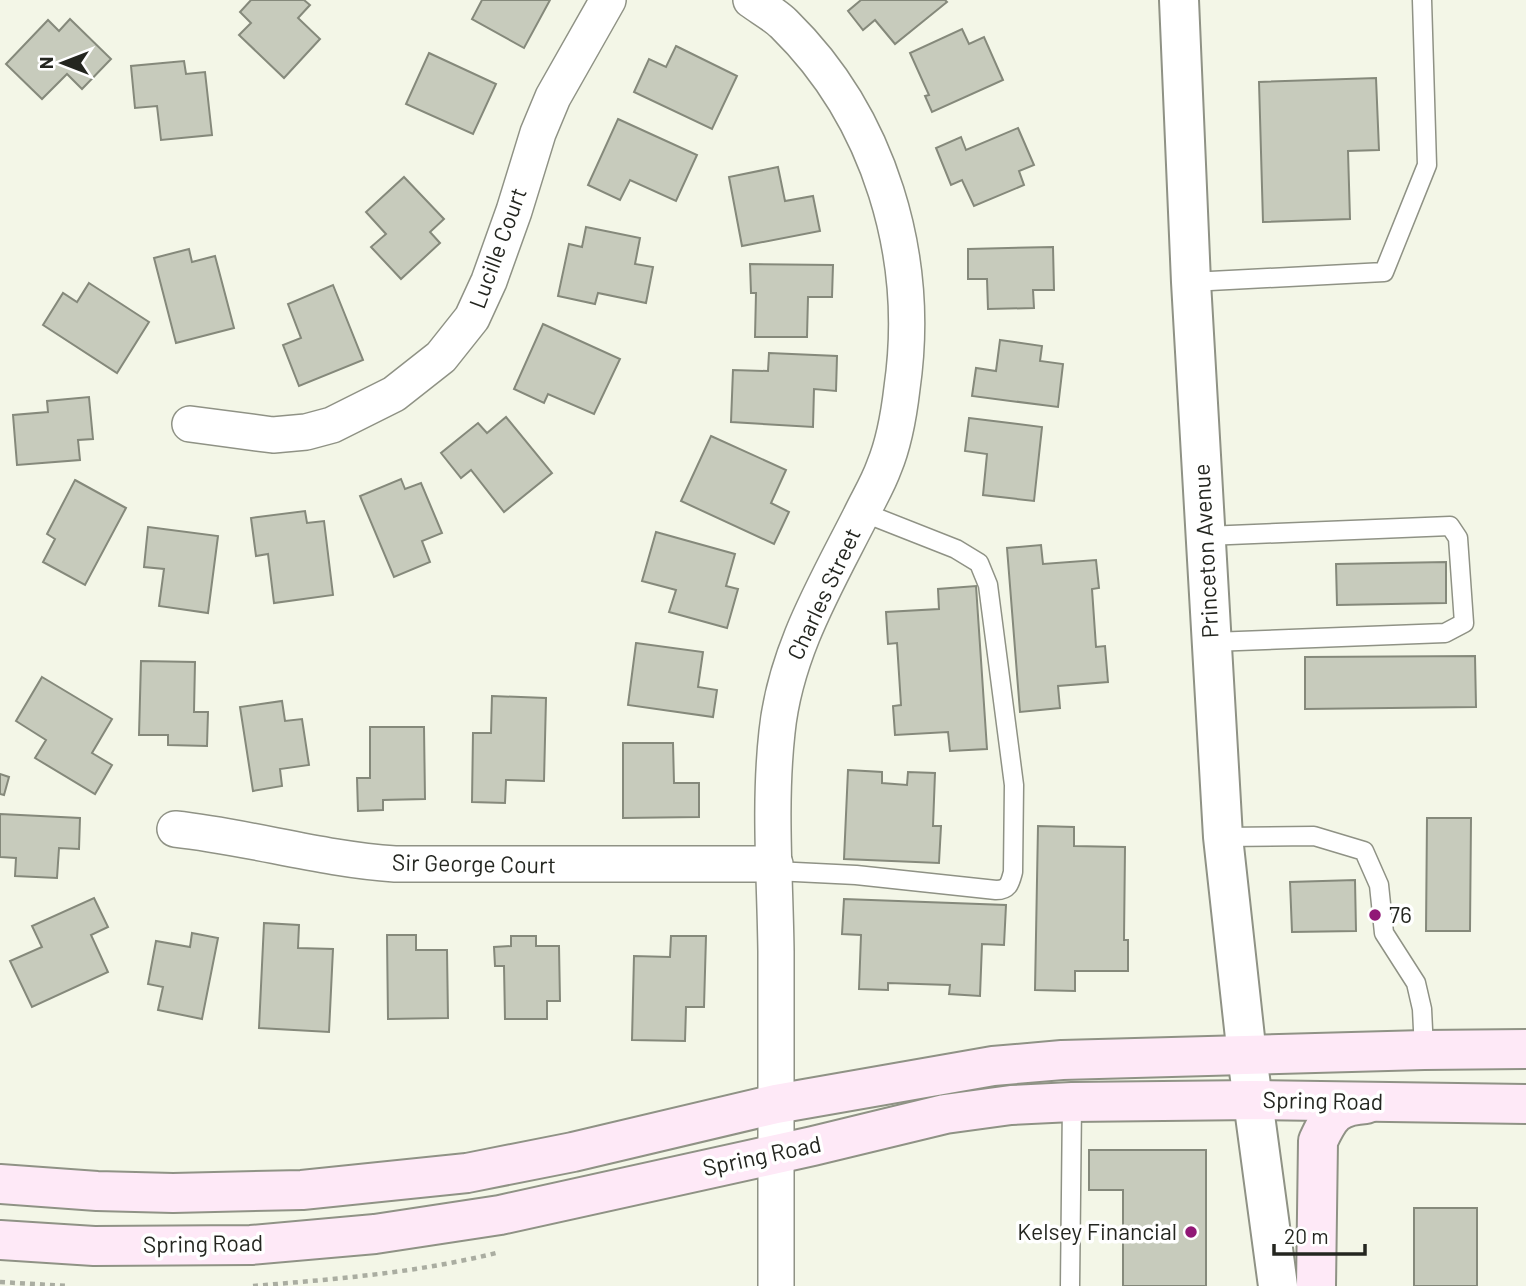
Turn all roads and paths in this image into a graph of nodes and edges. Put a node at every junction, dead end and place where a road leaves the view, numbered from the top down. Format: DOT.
graph roads {
  1 [pos="608,0"];
  2 [pos="751,0"];
  3 [pos="1179,0"];
  4 [pos="1422,0"];
  5 [pos="1191,282"];
  6 [pos="190,424"];
  7 [pos="862,512"];
  8 [pos="1206,536"];
  9 [pos="1212,642"];
  10 [pos="175,829"];
  11 [pos="1223,837"];
  12 [pos="775,868"];
  13 [pos="1526,1049"];
  14 [pos="1424,1050"];
  15 [pos="1247,1056"];
  16 [pos="1254,1100"];
  17 [pos="1072,1102"];
  18 [pos="1393,1103"];
  19 [pos="776,1104"];
  20 [pos="1526,1104"];
  21 [pos="776,1152"];
  22 [pos="0,1184"];
  23 [pos="0,1240"];
  24 [pos="0,1282"];
  25 [pos="68,1286"];
  26 [pos="776,1286"];
  27 [pos="1070,1286"];
  28 [pos="1278,1286"];
  29 [pos="1316,1286"];
  1 -- 6 [label="street, Lucille Court"];
  2 -- 7 [label="street, Charles Street"];
  3 -- 5 [label="street, Princeton Avenue"];
  4 -- 5 [label="lane"];
  5 -- 8 [label="street, Princeton Avenue"];
  7 -- 12 [label="street, Charles Street"];
  7 -- 12 [label="lane"];
  8 -- 9 [label="street, Princeton Avenue"];
  8 -- 9 [label="lane"];
  9 -- 11 [label="street, Princeton Avenue"];
  10 -- 12 [label="street, Sir George Court"];
  11 -- 14 [label="lane"];
  11 -- 15 [label="street, Princeton Avenue"];
  12 -- 19 [label="street, Charles Street"];
  13 -- 14 [label="main road, Spring Road"];
  14 -- 15 [label="main road, Spring Road"];
  15 -- 16 [label="street, Princeton Avenue"];
  15 -- 19 [label="main road, Spring Road"];
  16 -- 17 [label="main road, Spring Road"];
  16 -- 18 [label="main road, Spring Road"];
  16 -- 28 [label="street, Princeton Avenue"];
  17 -- 21 [label="main road, Spring Road"];
  17 -- 27 [label="lane"];
  18 -- 20 [label="main road, Spring Road"];
  18 -- 29 [label="main road"];
  19 -- 21 [label="street, Charles Street"];
  19 -- 22 [label="main road, Spring Road"];
  21 -- 23 [label="main road, Spring Road"];
  21 -- 26 [label="street, Charles Street"];
  24 -- 25 [label="path"];
}
